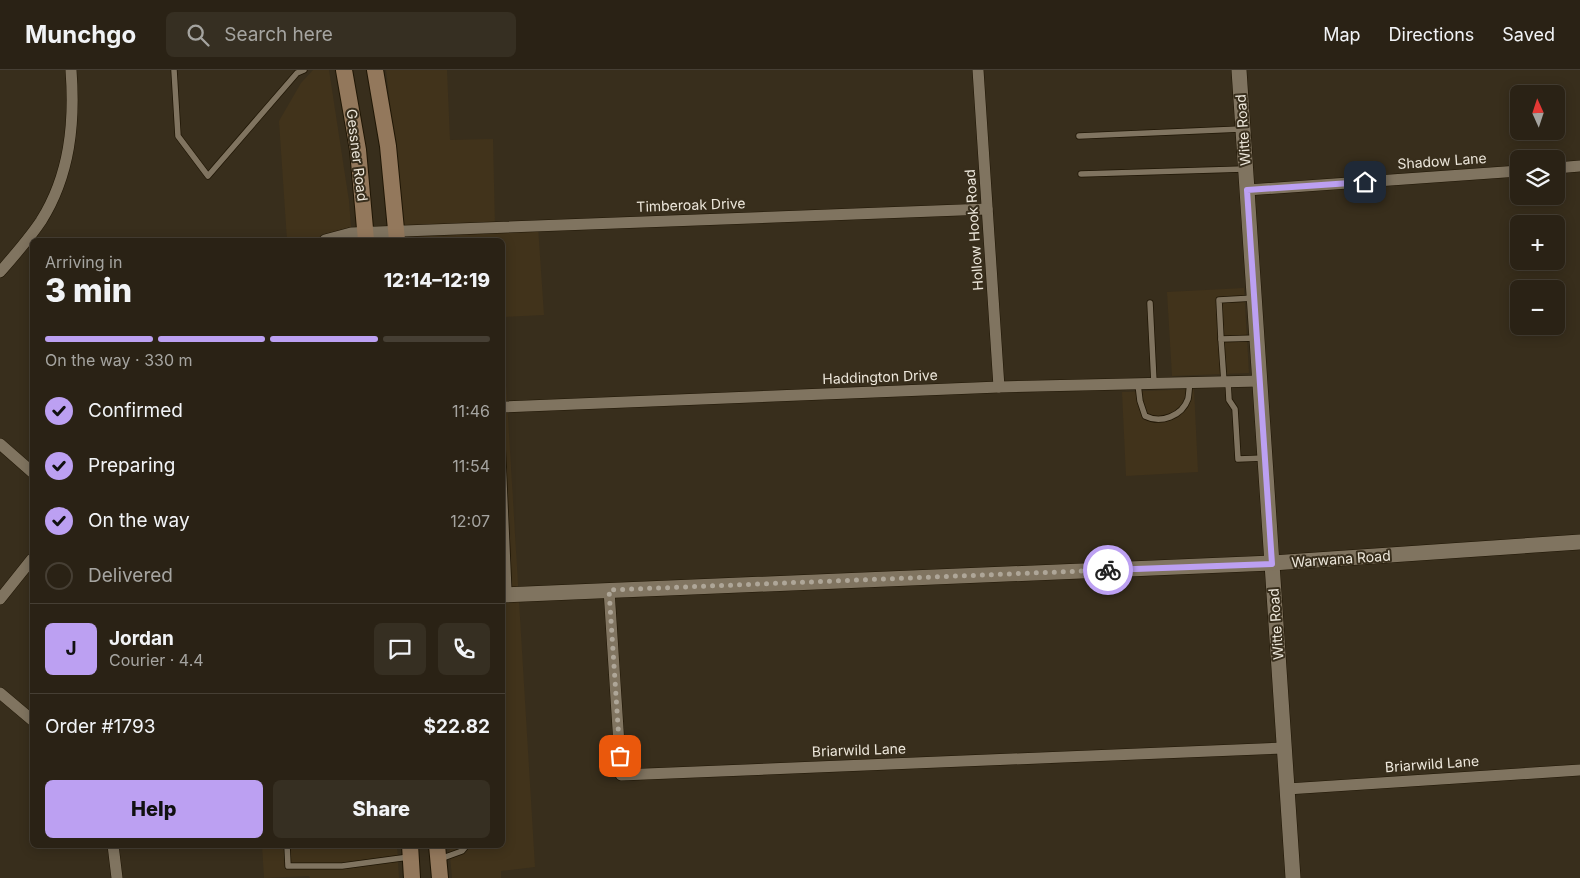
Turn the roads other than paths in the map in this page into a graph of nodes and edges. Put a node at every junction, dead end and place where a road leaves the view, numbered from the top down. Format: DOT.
graph roads {
  1 [pos="72,70"];
  2 [pos="174,70"];
  3 [pos="304,70"];
  4 [pos="344,70"];
  5 [pos="375,70"];
  6 [pos="978,70"];
  7 [pos="1239,70"];
  8 [pos="1243,129"];
  9 [pos="1079,136"];
  10 [pos="1580,166"];
  11 [pos="1565,167"];
  12 [pos="1246,169"];
  13 [pos="1510,172"];
  14 [pos="1081,174"];
  15 [pos="1247,190"];
  16 [pos="987,209"];
  17 [pos="366,236"];
  18 [pos="396,236"];
  19 [pos="332,238"];
  20 [pos="0,272"];
  21 [pos="1254,298"];
  22 [pos="1150,303"];
  23 [pos="1257,338"];
  24 [pos="1221,340"];
  25 [pos="1260,381"];
  26 [pos="1226,382"];
  27 [pos="1154,383"];
  28 [pos="1190,383"];
  29 [pos="1138,384"];
  30 [pos="999,387"];
  31 [pos="505,407"];
  32 [pos="0,444"];
  33 [pos="1265,458"];
  34 [pos="30,470"];
  35 [pos="1580,542"];
  36 [pos="30,562"];
  37 [pos="1272,564"];
  38 [pos="505,570"];
  39 [pos="609,590"];
  40 [pos="506,594"];
  41 [pos="0,599"];
  42 [pos="0,693"];
  43 [pos="30,718"];
  44 [pos="1284,748"];
  45 [pos="1580,770"];
  46 [pos="1287,789"];
  47 [pos="114,848"];
  48 [pos="287,848"];
  49 [pos="464,848"];
  50 [pos="410,851"];
  51 [pos="438,852"];
  52 [pos="117,878"];
  53 [pos="412,878"];
  54 [pos="440,878"];
  55 [pos="1292,878"];
  1 -- 20 [label="street"];
  2 -- 3 [label="lane"];
  4 -- 17 [label="main road, Gessner Road"];
  5 -- 18 [label="main road"];
  6 -- 16 [label="street, Hollow Hook Road"];
  7 -- 8 [label="street, Witte Road"];
  8 -- 9 [label="lane"];
  8 -- 12 [label="street, Witte Road"];
  10 -- 11 [label="street"];
  12 -- 14 [label="lane"];
  12 -- 15 [label="street, Witte Road"];
  13 -- 15 [label="street, Shadow Lane"];
  15 -- 21 [label="street, Witte Road"];
  16 -- 18 [label="street, Timberoak Drive"];
  16 -- 30 [label="street, Hollow Hook Road"];
  17 -- 18 [label="street, Timberoak Drive"];
  17 -- 19 [label="street, Timberoak Drive"];
  21 -- 23 [label="street, Witte Road"];
  21 -- 24 [label="lane"];
  22 -- 27 [label="lane"];
  23 -- 24 [label="lane"];
  23 -- 25 [label="street, Witte Road"];
  24 -- 26 [label="lane"];
  25 -- 26 [label="street, Haddington Drive"];
  25 -- 33 [label="street, Witte Road"];
  26 -- 28 [label="street, Haddington Drive"];
  26 -- 33 [label="lane"];
  27 -- 28 [label="street, Haddington Drive"];
  27 -- 29 [label="street, Haddington Drive"];
  28 -- 29 [label="lane"];
  29 -- 30 [label="street, Haddington Drive"];
  30 -- 31 [label="street, Haddington Drive"];
  32 -- 34 [label="street"];
  33 -- 37 [label="street, Witte Road"];
  35 -- 37 [label="street, Warwana Road"];
  36 -- 41 [label="street"];
  37 -- 39 [label="street, Warwana Road"];
  37 -- 44 [label="street, Witte Road"];
  38 -- 40 [label="lane"];
  39 -- 40 [label="street, Warwana Road"];
  39 -- 44 [label="street, Briarwild Lane"];
  42 -- 43 [label="street"];
  44 -- 46 [label="street, Witte Road"];
  45 -- 46 [label="street, Briarwild Lane"];
  46 -- 55 [label="street, Witte Road"];
  47 -- 52 [label="street"];
  48 -- 50 [label="lane"];
  49 -- 51 [label="lane"];
  50 -- 53 [label="main road"];
  51 -- 54 [label="main road"];
}
